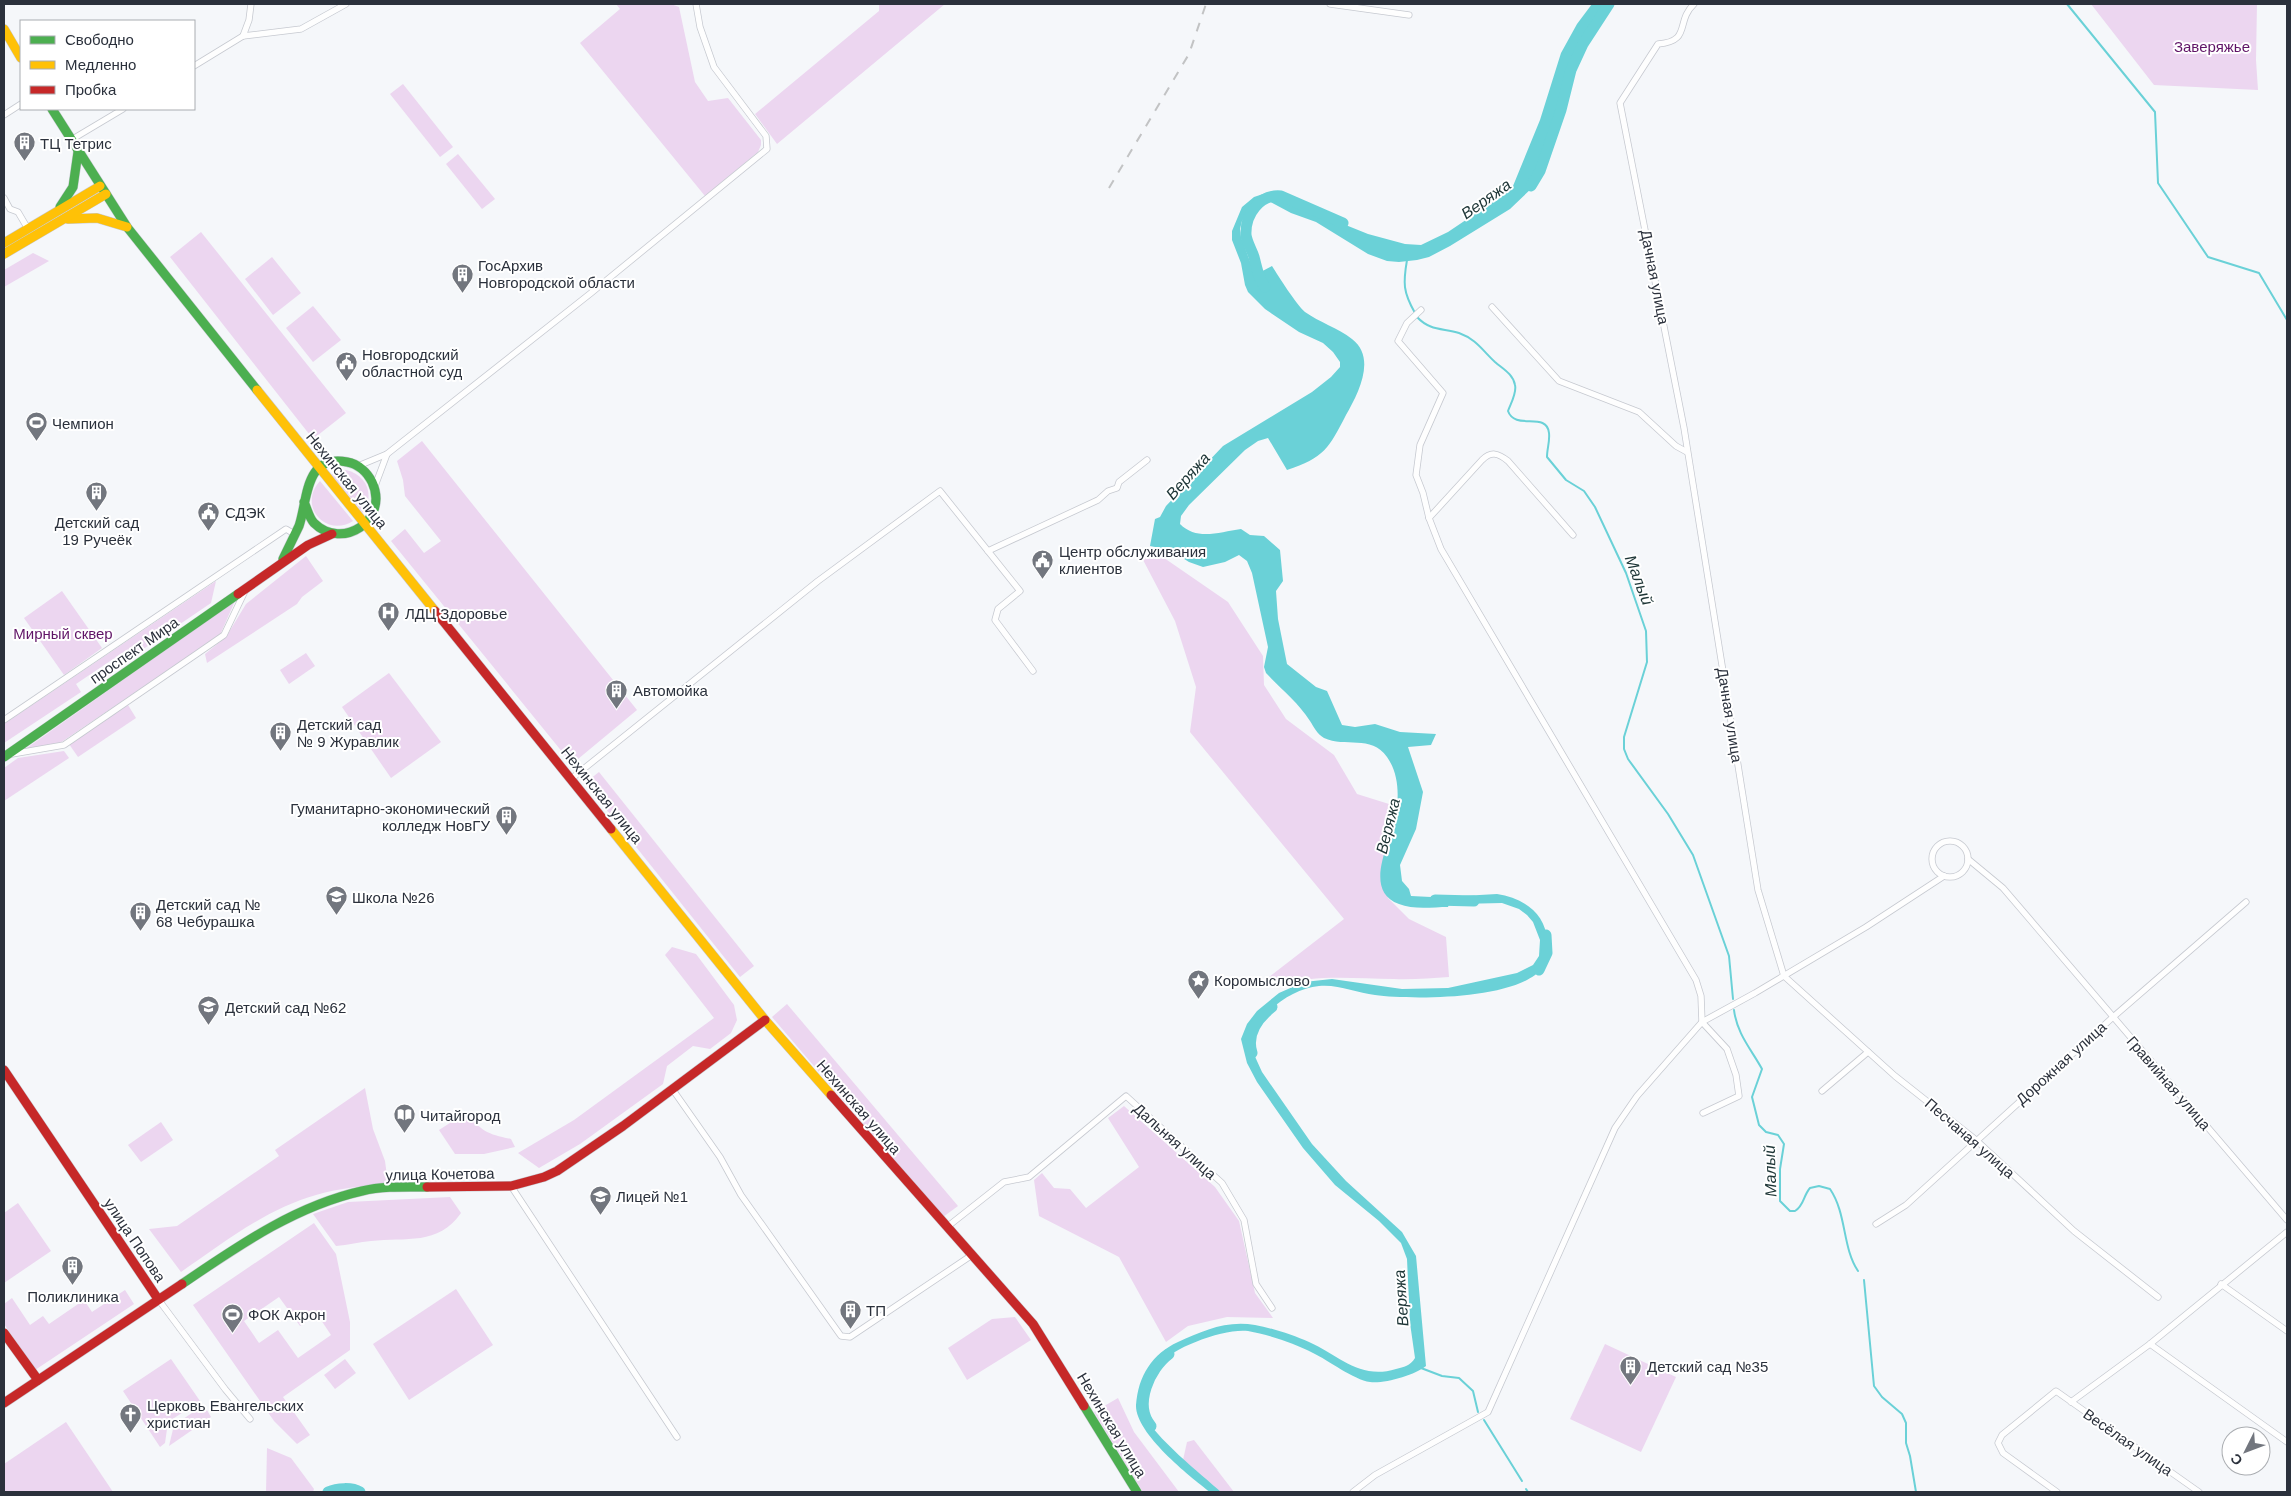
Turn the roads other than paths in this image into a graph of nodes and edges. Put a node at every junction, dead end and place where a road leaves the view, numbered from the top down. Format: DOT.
graph roads {
  1 [pos="251,4"];
  2 [pos="346,4"];
  3 [pos="696,4"];
  4 [pos="1330,4"];
  5 [pos="1694,4"];
  6 [pos="1409,15"];
  7 [pos="4,29"];
  8 [pos="243,36"];
  9 [pos="20,56"];
  10 [pos="195,65"];
  11 [pos="20,105"];
  12 [pos="53,110"];
  13 [pos="120,110"];
  14 [pos="4,115"];
  15 [pos="71,140"];
  16 [pos="78,152"];
  17 [pos="103,190"];
  18 [pos="4,198"];
  19 [pos="50,216"];
  20 [pos="58,223"];
  21 [pos="127,227"];
  22 [pos="28,229"];
  23 [pos="4,243"];
  24 [pos="4,254"];
  25 [pos="1492,307"];
  26 [pos="1421,310"];
  27 [pos="1688,452"];
  28 [pos="387,454"];
  29 [pos="1146,460"];
  30 [pos="358,466"];
  31 [pos="319,468"];
  32 [pos="375,486"];
  33 [pos="304,502"];
  34 [pos="1429,518"];
  35 [pos="366,525"];
  36 [pos="332,534"];
  37 [pos="296,535"];
  38 [pos="1574,535"];
  39 [pos="988,551"];
  40 [pos="280,564"];
  41 [pos="246,589"];
  42 [pos="1033,671"];
  43 [pos="4,720"];
  44 [pos="5,756"];
  45 [pos="571,779"];
  46 [pos="1968,859"];
  47 [pos="1944,876"];
  48 [pos="2246,902"];
  49 [pos="1784,976"];
  50 [pos="2112,1018"];
  51 [pos="765,1020"];
  52 [pos="1702,1022"];
  53 [pos="1868,1052"];
  54 [pos="4,1070"];
  55 [pos="673,1090"];
  56 [pos="1822,1092"];
  57 [pos="1703,1113"];
  58 [pos="1976,1140"];
  59 [pos="511,1186"];
  60 [pos="2287,1220"];
  61 [pos="1876,1224"];
  62 [pos="947,1227"];
  63 [pos="2287,1232"];
  64 [pos="972,1255"];
  65 [pos="2221,1284"];
  66 [pos="2158,1297"];
  67 [pos="158,1299"];
  68 [pos="1272,1308"];
  69 [pos="2287,1331"];
  70 [pos="4,1332"];
  71 [pos="2150,1344"];
  72 [pos="38,1380"];
  73 [pos="2071,1402"];
  74 [pos="4,1403"];
  75 [pos="250,1419"];
  76 [pos="678,1437"];
  77 [pos="2287,1442"];
  78 [pos="1137,1492"];
  79 [pos="1353,1492"];
  80 [pos="2057,1492"];
  81 [pos="2200,1492"];
  1 -- 8 [label="street"];
  2 -- 8 [label="street"];
  3 -- 28 [label="street"];
  4 -- 6 [label="street"];
  5 -- 27 [label="street, Дачная улица"];
  7 -- 9 [label="main road"];
  8 -- 10 [label="street"];
  11 -- 14 [label="street"];
  12 -- 15 [label="main road, Нехинская улица"];
  13 -- 15 [label="street"];
  15 -- 16 [label="main road, Нехинская улица"];
  16 -- 17 [label="main road, Нехинская улица"];
  16 -- 19 [label="main road"];
  17 -- 19 [label="main road"];
  17 -- 20 [label="main road"];
  17 -- 21 [label="main road, Нехинская улица"];
  18 -- 22 [label="street"];
  19 -- 22 [label="main road"];
  20 -- 21 [label="main road"];
  20 -- 24 [label="main road"];
  21 -- 31 [label="main road, Нехинская улица"];
  22 -- 23 [label="main road"];
  25 -- 27 [label="street"];
  26 -- 34 [label="street"];
  27 -- 49 [label="street, Дачная улица"];
  28 -- 30 [label="street"];
  28 -- 32 [label="street"];
  29 -- 39 [label="street"];
  30 -- 31 [label="main road"];
  30 -- 32 [label="main road"];
  31 -- 33 [label="main road, проспект Мира"];
  31 -- 35 [label="main road, Нехинская улица"];
  32 -- 35 [label="main road"];
  33 -- 36 [label="main road"];
  33 -- 37 [label="main road, проспект Мира"];
  34 -- 38 [label="street"];
  34 -- 52 [label="street"];
  35 -- 36 [label="main road, проспект Мира"];
  35 -- 45 [label="main road, Нехинская улица"];
  36 -- 40 [label="main road, проспект Мира"];
  37 -- 40 [label="main road, проспект Мира"];
  37 -- 43 [label="street"];
  39 -- 42 [label="street"];
  39 -- 45 [label="street"];
  40 -- 41 [label="main road, проспект Мира"];
  41 -- 44 [label="main road, проспект Мира"];
  41 -- 44 [label="street"];
  45 -- 51 [label="main road, Нехинская улица"];
  46 -- 47 [label="street"];
  46 -- 47 [label="street"];
  46 -- 50 [label="street, Гравийная улица"];
  47 -- 49 [label="street"];
  48 -- 50 [label="street, Дорожная улица"];
  49 -- 52 [label="street"];
  49 -- 53 [label="street, Песчаная улица"];
  50 -- 58 [label="street, Дорожная улица"];
  50 -- 60 [label="street, Гравийная улица"];
  51 -- 55 [label="main road, улица Кочетова"];
  51 -- 62 [label="main road, Нехинская улица"];
  52 -- 57 [label="street"];
  52 -- 79 [label="street"];
  53 -- 56 [label="street"];
  53 -- 58 [label="street, Песчаная улица"];
  54 -- 67 [label="main road, улица Попова"];
  55 -- 59 [label="main road, улица Кочетова"];
  55 -- 64 [label="street"];
  58 -- 61 [label="street, Дорожная улица"];
  58 -- 66 [label="street, Песчаная улица"];
  59 -- 67 [label="main road, улица Кочетова"];
  59 -- 76 [label="street"];
  62 -- 64 [label="main road, Нехинская улица"];
  62 -- 68 [label="street, Дальняя улица"];
  63 -- 65 [label="street"];
  64 -- 78 [label="main road, Нехинская улица"];
  65 -- 69 [label="street"];
  65 -- 71 [label="street"];
  67 -- 72 [label="main road, улица Кочетова"];
  67 -- 75 [label="street, улица Попова"];
  70 -- 72 [label="main road"];
  71 -- 73 [label="street"];
  71 -- 77 [label="street"];
  72 -- 74 [label="main road, улица Кочетова"];
  73 -- 80 [label="street, Весёлая улица"];
  73 -- 81 [label="street, Весёлая улица"];
}
